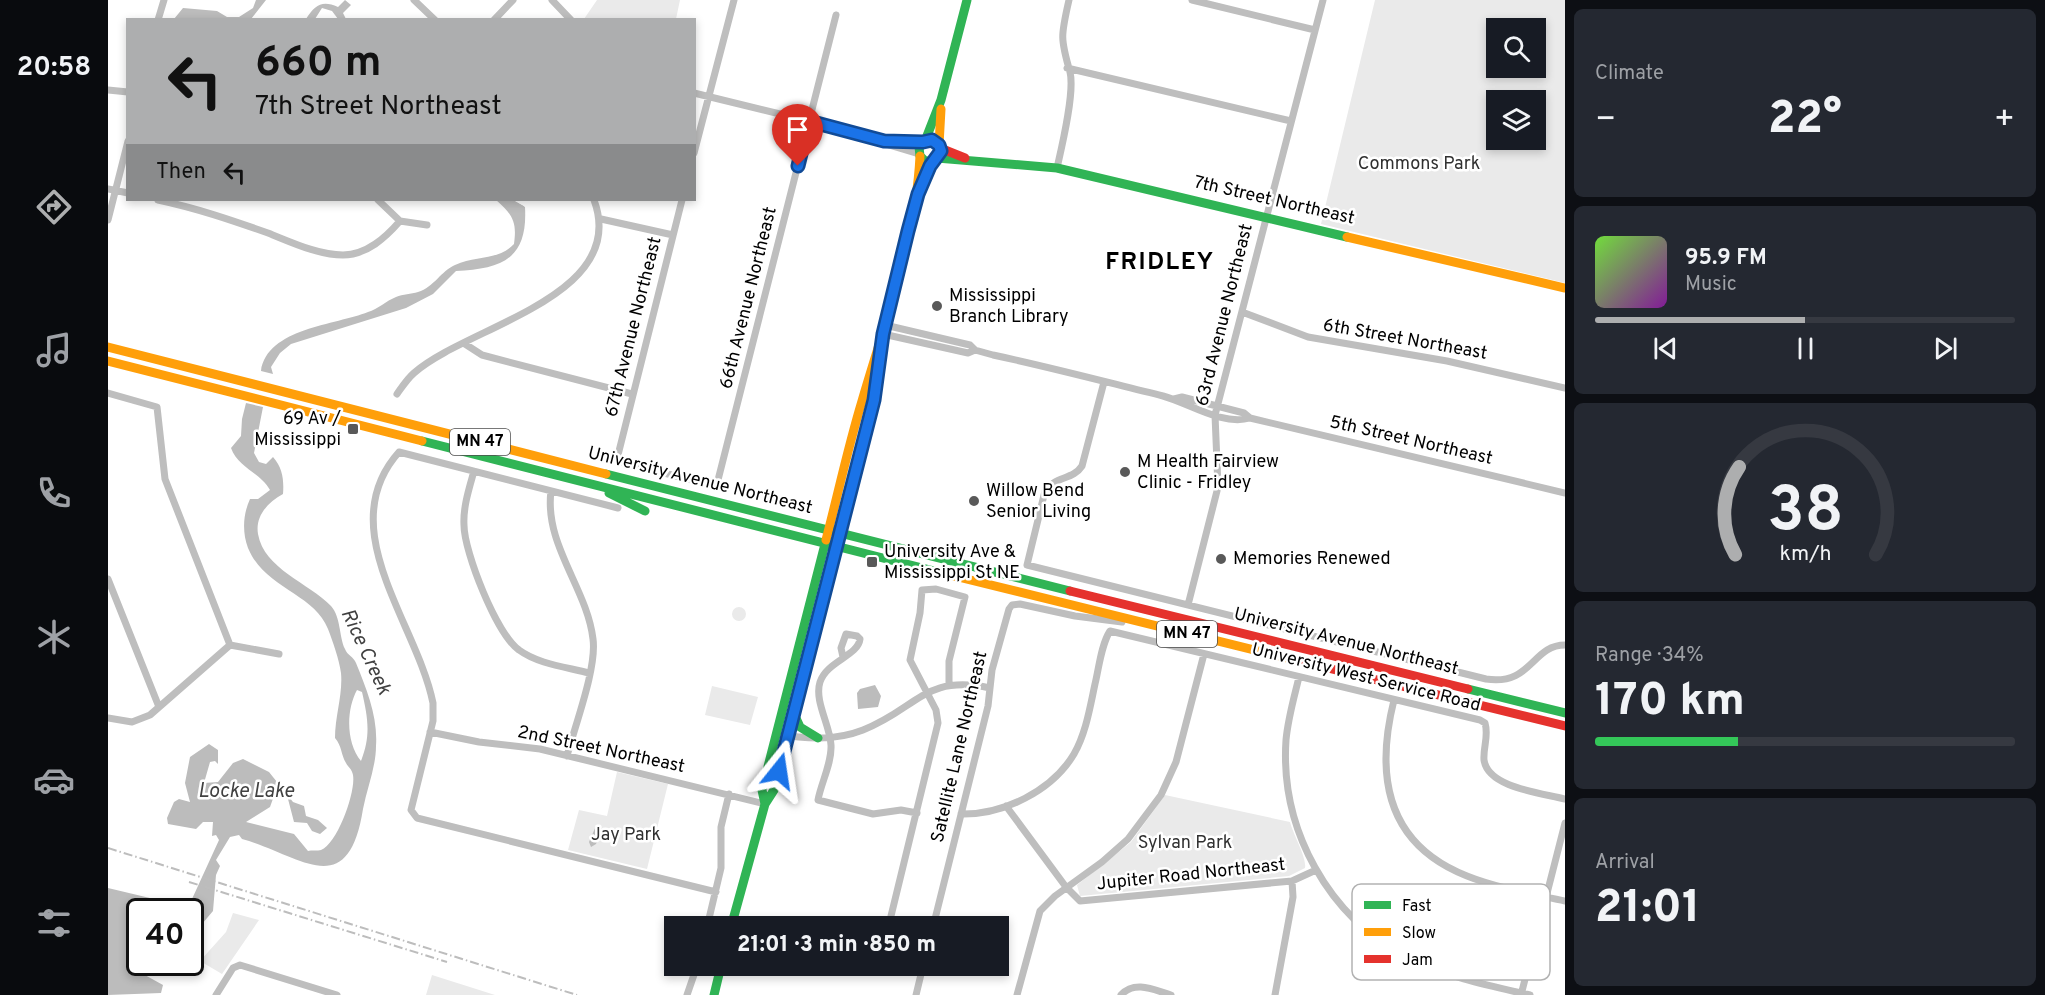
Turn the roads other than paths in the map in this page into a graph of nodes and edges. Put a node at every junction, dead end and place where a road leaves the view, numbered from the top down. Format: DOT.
graph roads {
  1 [pos="414,0"];
  2 [pos="513,0"];
  3 [pos="552,0"];
  4 [pos="734,0"];
  5 [pos="967,0"];
  6 [pos="1069,0"];
  7 [pos="1192,0"];
  8 [pos="1323,0"];
  9 [pos="163,3"];
  10 [pos="836,15"];
  11 [pos="159,18"];
  12 [pos="433,18"];
  13 [pos="496,18"];
  14 [pos="569,18"];
  15 [pos="1315,30"];
  16 [pos="1067,68"];
  17 [pos="108,90"];
  18 [pos="126,92"];
  19 [pos="696,94"];
  20 [pos="709,97"];
  21 [pos="941,100"];
  22 [pos="809,121"];
  23 [pos="1291,121"];
  24 [pos="884,141"];
  25 [pos="924,141"];
  26 [pos="696,146"];
  27 [pos="940,146"];
  28 [pos="126,147"];
  29 [pos="920,155"];
  30 [pos="936,160"];
  31 [pos="973,161"];
  32 [pos="1057,168"];
  33 [pos="112,190"];
  34 [pos="918,194"];
  35 [pos="163,201"];
  36 [pos="379,201"];
  37 [pos="594,201"];
  38 [pos="682,201"];
  39 [pos="1266,216"];
  40 [pos="601,219"];
  41 [pos="108,220"];
  42 [pos="400,221"];
  43 [pos="427,225"];
  44 [pos="673,236"];
  45 [pos="1565,288"];
  46 [pos="1242,312"];
  47 [pos="884,330"];
  48 [pos="465,344"];
  49 [pos="108,347"];
  50 [pos="108,361"];
  51 [pos="1104,382"];
  52 [pos="1565,388"];
  53 [pos="108,393"];
  54 [pos="397,394"];
  55 [pos="632,394"];
  56 [pos="1174,399"];
  57 [pos="1217,406"];
  58 [pos="1215,415"];
  59 [pos="1250,418"];
  60 [pos="619,462"];
  61 [pos="474,471"];
  62 [pos="591,483"];
  63 [pos="551,491"];
  64 [pos="1565,493"];
  65 [pos="618,508"];
  66 [pos="645,511"];
  67 [pos="828,531"];
  68 [pos="841,534"];
  69 [pos="824,544"];
  70 [pos="837,547"];
  71 [pos="108,579"];
  72 [pos="1188,605"];
  73 [pos="1146,624"];
  74 [pos="230,645"];
  75 [pos="1565,645"];
  76 [pos="279,654"];
  77 [pos="1204,654"];
  78 [pos="843,657"];
  79 [pos="589,673"];
  80 [pos="1299,677"];
  81 [pos="949,684"];
  82 [pos="990,688"];
  83 [pos="927,693"];
  84 [pos="1394,700"];
  85 [pos="159,707"];
  86 [pos="1565,713"];
  87 [pos="794,714"];
  88 [pos="108,718"];
  89 [pos="1565,726"];
  90 [pos="430,732"];
  91 [pos="776,734"];
  92 [pos="789,736"];
  93 [pos="819,738"];
  94 [pos="830,738"];
  95 [pos="567,756"];
  96 [pos="729,794"];
  97 [pos="1565,799"];
  98 [pos="765,804"];
  99 [pos="1006,806"];
  100 [pos="917,813"];
  101 [pos="961,814"];
  102 [pos="1565,823"];
  103 [pos="1316,870"];
  104 [pos="1292,881"];
  105 [pos="1500,884"];
  106 [pos="1549,884"];
  107 [pos="1066,887"];
  108 [pos="716,892"];
  109 [pos="1550,898"];
  110 [pos="1565,901"];
  111 [pos="1352,915"];
  112 [pos="710,916"];
  113 [pos="734,916"];
  114 [pos="891,916"];
  115 [pos="936,916"];
  116 [pos="694,976"];
  117 [pos="719,976"];
  118 [pos="921,976"];
  119 [pos="1473,980"];
  120 [pos="323,993"];
  121 [pos="1522,994"];
  122 [pos="216,995"];
  123 [pos="337,995"];
  124 [pos="687,995"];
  125 [pos="714,995"];
  126 [pos="916,995"];
  127 [pos="1017,995"];
  128 [pos="1121,995"];
  129 [pos="1171,995"];
  130 [pos="1275,995"];
  131 [pos="1530,995"];
  1 -- 12 [label="street"];
  2 -- 13 [label="street"];
  3 -- 14 [label="street"];
  4 -- 20 [label="street"];
  5 -- 21 [label="main road"];
  6 -- 16 [label="street"];
  7 -- 15 [label="street"];
  8 -- 15 [label="street, 63rd Avenue Northeast"];
  9 -- 11 [label="street"];
  10 -- 22 [label="street, 66th Avenue Northeast"];
  15 -- 23 [label="street, 63rd Avenue Northeast"];
  16 -- 23 [label="street"];
  16 -- 32 [label="street"];
  17 -- 18 [label="street"];
  19 -- 20 [label="street"];
  20 -- 22 [label="street"];
  20 -- 26 [label="street"];
  21 -- 25 [label="main road"];
  21 -- 27 [label="main road"];
  22 -- 24 [label="street"];
  22 -- 60 [label="street, 66th Avenue Northeast"];
  23 -- 39 [label="street, 63rd Avenue Northeast"];
  24 -- 25 [label="street"];
  24 -- 29 [label="street"];
  25 -- 27 [label="main road"];
  25 -- 29 [label="main road"];
  27 -- 30 [label="main road"];
  27 -- 31 [label="main road, 7th Street Northeast"];
  28 -- 33 [label="street"];
  29 -- 30 [label="main road"];
  29 -- 34 [label="main road"];
  30 -- 31 [label="main road, 7th Street Northeast"];
  30 -- 34 [label="main road"];
  31 -- 32 [label="main road, 7th Street Northeast"];
  32 -- 39 [label="main road, 7th Street Northeast"];
  33 -- 41 [label="street"];
  34 -- 47 [label="main road"];
  35 -- 42 [label="street"];
  36 -- 42 [label="street"];
  37 -- 40 [label="street"];
  38 -- 44 [label="street, 67th Avenue Northeast"];
  39 -- 45 [label="main road, 7th Street Northeast"];
  39 -- 46 [label="street, 63rd Avenue Northeast"];
  40 -- 44 [label="street"];
  40 -- 48 [label="street"];
  42 -- 43 [label="street"];
  44 -- 55 [label="street, 67th Avenue Northeast"];
  46 -- 52 [label="street, 6th Street Northeast"];
  46 -- 57 [label="street, 63rd Avenue Northeast"];
  47 -- 51 [label="street, 5th Street Northeast"];
  47 -- 67 [label="main road"];
  47 -- 68 [label="main road"];
  48 -- 54 [label="street"];
  48 -- 55 [label="street"];
  49 -- 67 [label="main road, University Avenue Northeast / MN 47"];
  50 -- 62 [label="main road, University Avenue Northeast / MN 47"];
  51 -- 56 [label="street, 5th Street Northeast"];
  51 -- 72 [label="street"];
  53 -- 74 [label="street"];
  55 -- 60 [label="street, 67th Avenue Northeast"];
  56 -- 57 [label="street, 5th Street Northeast"];
  56 -- 58 [label="street, 5th Street Northeast"];
  57 -- 58 [label="street, 63rd Avenue Northeast"];
  57 -- 59 [label="street, 5th Street Northeast"];
  58 -- 59 [label="street, 5th Street Northeast"];
  58 -- 72 [label="street, 63rd Avenue Northeast"];
  59 -- 64 [label="street, 5th Street Northeast"];
  61 -- 63 [label="street"];
  61 -- 79 [label="street"];
  61 -- 90 [label="street"];
  62 -- 66 [label="main road"];
  62 -- 69 [label="main road, University Avenue Northeast / MN 47"];
  63 -- 65 [label="street"];
  63 -- 79 [label="street"];
  67 -- 68 [label="main road, University Avenue Northeast / MN 47"];
  67 -- 69 [label="main road"];
  68 -- 70 [label="main road"];
  68 -- 86 [label="main road, University Avenue Northeast / MN 47"];
  69 -- 70 [label="main road, University Avenue Northeast / MN 47"];
  69 -- 91 [label="main road"];
  70 -- 73 [label="main road, University Avenue Northeast / MN 47"];
  70 -- 87 [label="main road"];
  71 -- 85 [label="street"];
  72 -- 75 [label="street"];
  73 -- 82 [label="street, Satellite Lane Northeast"];
  73 -- 89 [label="main road, University Avenue Northeast / MN 47"];
  74 -- 76 [label="street"];
  74 -- 85 [label="street"];
  77 -- 80 [label="street, University West Service Road"];
  77 -- 99 [label="street, University West Service Road"];
  77 -- 107 [label="street"];
  78 -- 94 [label="street"];
  79 -- 95 [label="street"];
  80 -- 84 [label="street, University West Service Road"];
  80 -- 103 [label="street"];
  81 -- 82 [label="street"];
  81 -- 83 [label="street"];
  81 -- 83 [label="street"];
  82 -- 101 [label="street, Satellite Lane Northeast"];
  83 -- 94 [label="street"];
  83 -- 100 [label="street"];
  84 -- 97 [label="street, University West Service Road"];
  84 -- 105 [label="street"];
  85 -- 88 [label="street"];
  87 -- 92 [label="main road"];
  87 -- 93 [label="main road"];
  90 -- 95 [label="street, 2nd Street Northeast"];
  90 -- 108 [label="street"];
  91 -- 92 [label="street"];
  91 -- 98 [label="main road"];
  92 -- 93 [label="street"];
  92 -- 98 [label="main road"];
  93 -- 94 [label="street"];
  94 -- 100 [label="street"];
  95 -- 96 [label="street, 2nd Street Northeast"];
  96 -- 98 [label="street, 2nd Street Northeast"];
  96 -- 108 [label="street"];
  98 -- 113 [label="main road"];
  99 -- 101 [label="street"];
  99 -- 107 [label="street, Jupiter Road Northeast"];
  100 -- 114 [label="street"];
  101 -- 115 [label="street, Satellite Lane Northeast"];
  102 -- 106 [label="street"];
  103 -- 104 [label="street, Jupiter Road Northeast"];
  103 -- 111 [label="street"];
  104 -- 107 [label="street, Jupiter Road Northeast"];
  104 -- 130 [label="street"];
  107 -- 127 [label="street"];
  108 -- 112 [label="street"];
  109 -- 110 [label="street"];
  116 -- 124 [label="street"];
  117 -- 125 [label="main road"];
  118 -- 126 [label="street"];
  119 -- 121 [label="street"];
  120 -- 122 [label="street"];
  120 -- 123 [label="street"];
  121 -- 131 [label="street"];
  128 -- 129 [label="street"];
}
